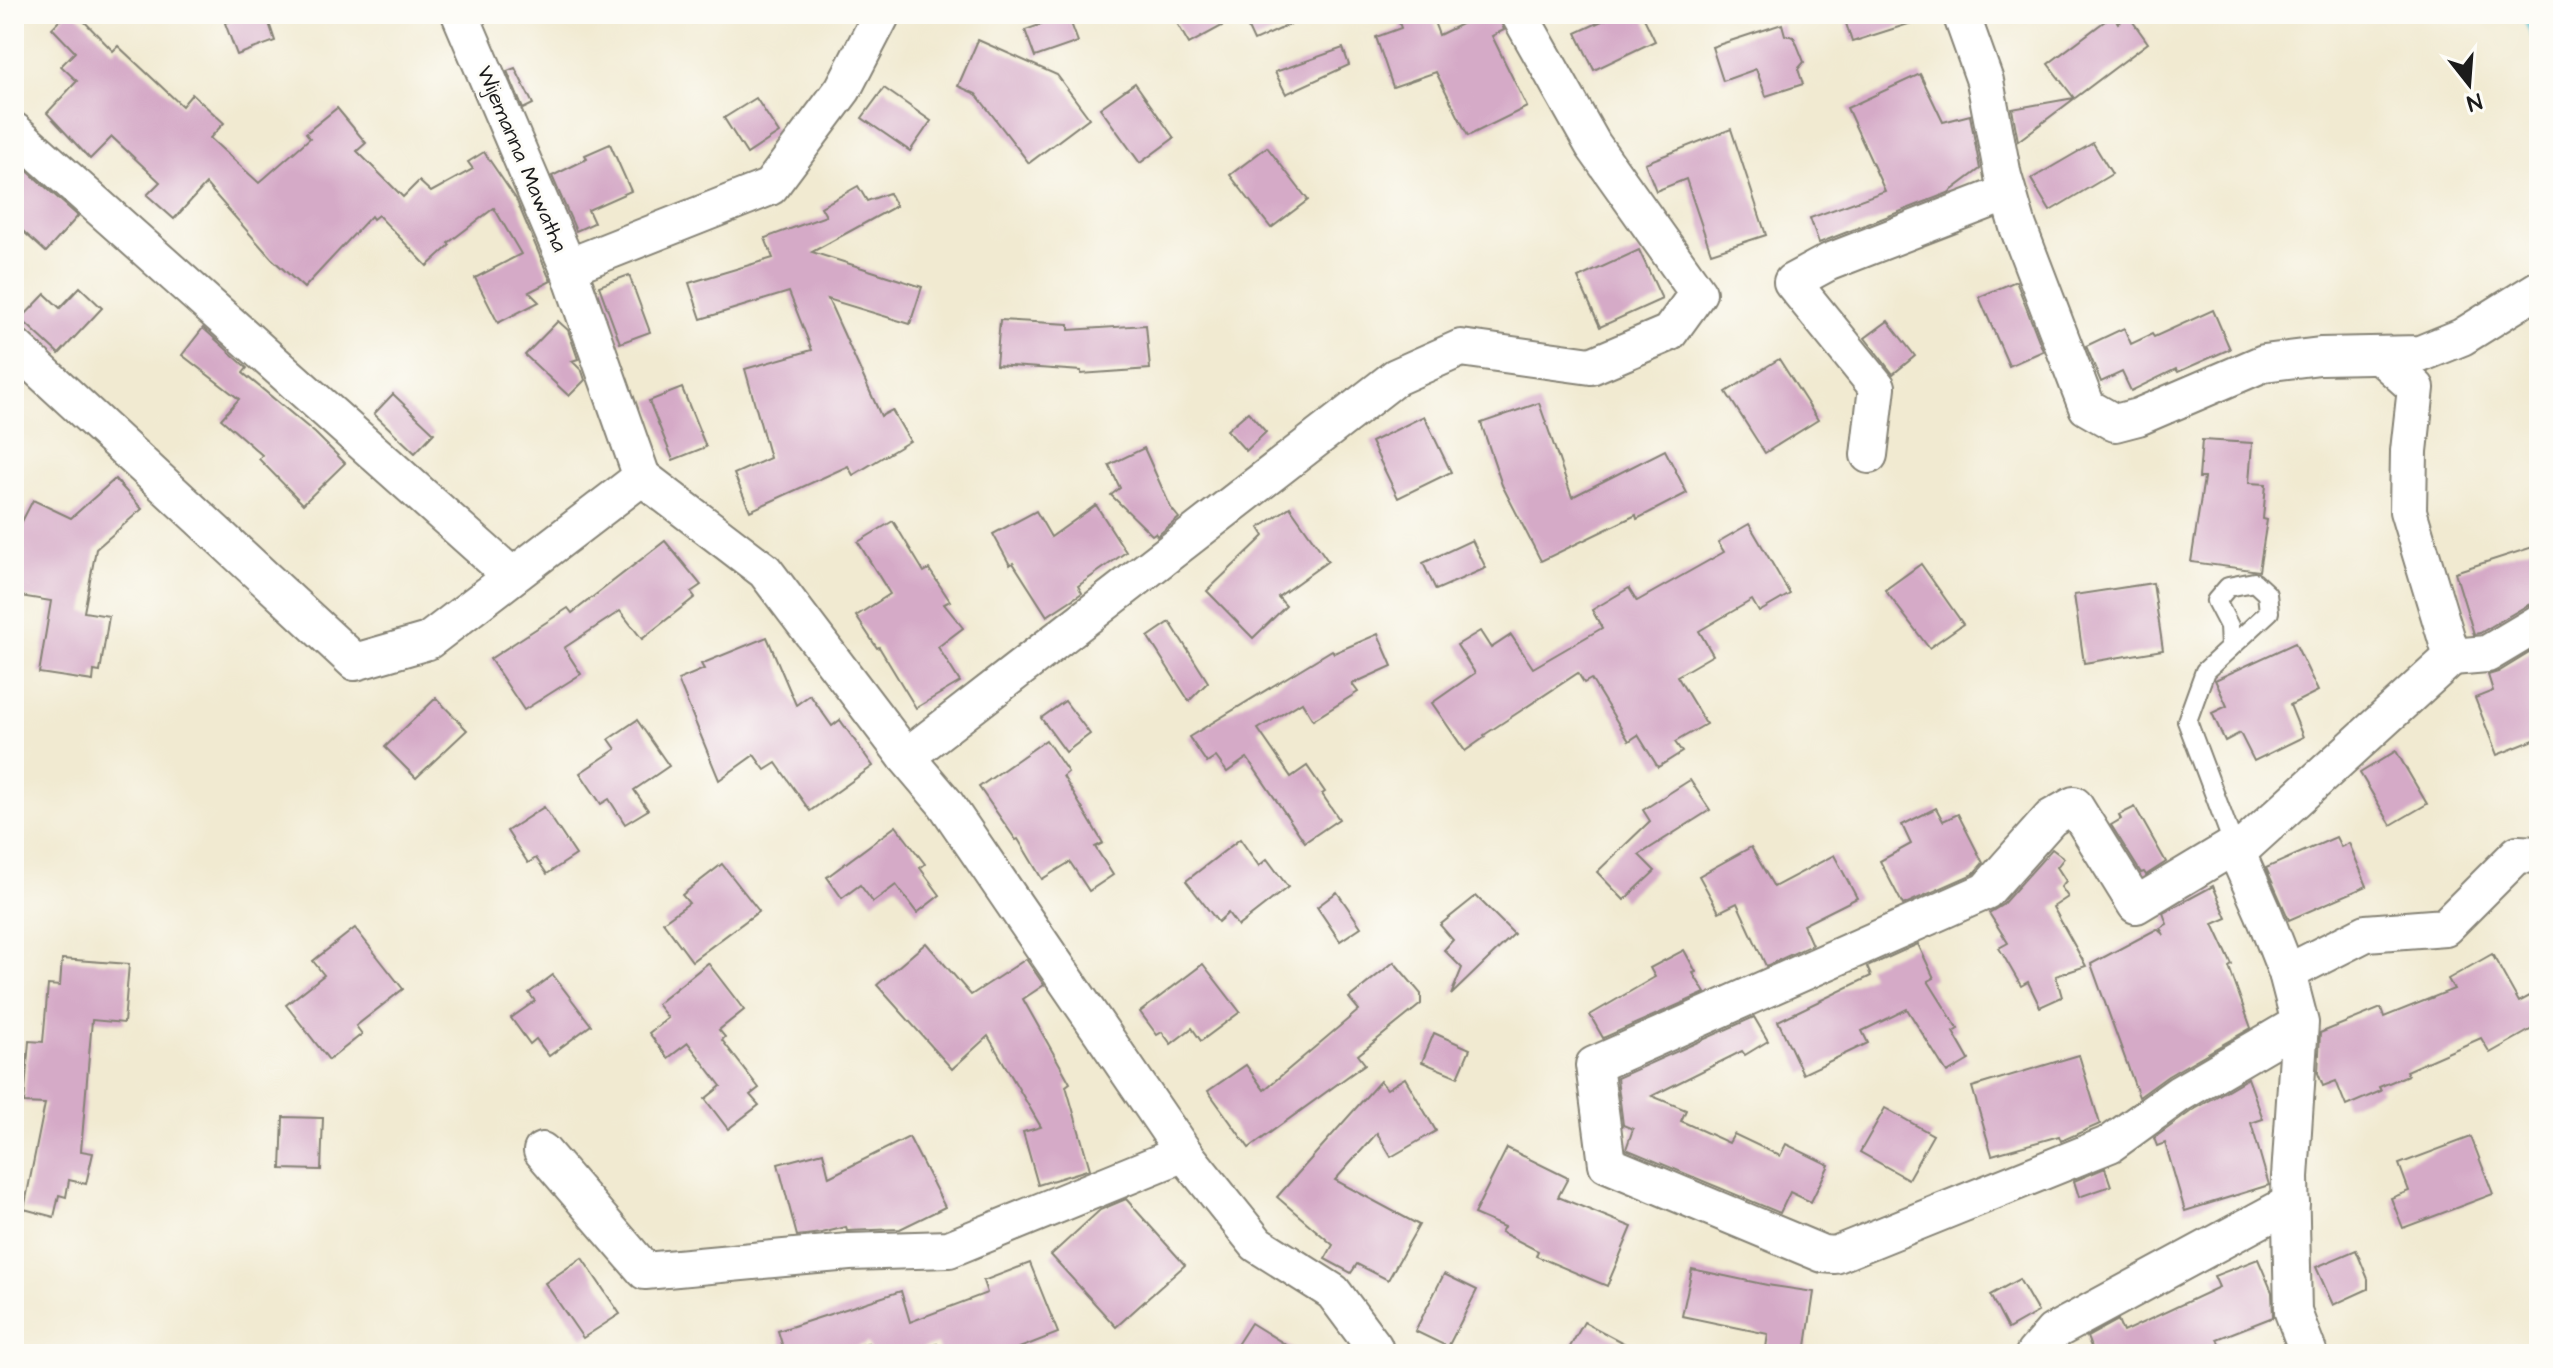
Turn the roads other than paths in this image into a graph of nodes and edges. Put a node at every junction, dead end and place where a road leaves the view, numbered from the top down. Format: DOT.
graph roads {
  1 [pos="460,14"];
  2 [pos="882,14"];
  3 [pos="1519,14"];
  4 [pos="1961,14"];
  5 [pos="14,131"];
  6 [pos="2007,193"];
  7 [pos="568,267"];
  8 [pos="2539,289"];
  9 [pos="14,346"];
  10 [pos="2379,355"];
  11 [pos="1869,455"];
  12 [pos="642,477"];
  13 [pos="512,576"];
  14 [pos="2539,623"];
  15 [pos="2230,648"];
  16 [pos="2452,657"];
  17 [pos="906,757"];
  18 [pos="2235,849"];
  19 [pos="2539,855"];
  20 [pos="2287,973"];
  21 [pos="2300,1023"];
  22 [pos="542,1151"];
  23 [pos="1184,1153"];
  24 [pos="2291,1203"];
  25 [pos="1370,1354"];
  26 [pos="2034,1354"];
  27 [pos="2309,1354"];
  1 -- 7 [label="street, Wijemanna Mawatha"];
  2 -- 7 [label="street, Wijemanna Mawatha"];
  3 -- 17 [label="street"];
  4 -- 6 [label="street"];
  5 -- 13 [label="street"];
  6 -- 10 [label="street"];
  6 -- 11 [label="street"];
  7 -- 12 [label="street"];
  8 -- 10 [label="street"];
  9 -- 13 [label="street"];
  10 -- 16 [label="street"];
  12 -- 13 [label="street"];
  12 -- 17 [label="street"];
  14 -- 16 [label="street"];
  15 -- 18 [label="lane"];
  16 -- 18 [label="street"];
  17 -- 23 [label="street"];
  18 -- 20 [label="street"];
  18 -- 21 [label="street"];
  19 -- 20 [label="street"];
  20 -- 21 [label="street"];
  21 -- 24 [label="street"];
  22 -- 23 [label="street"];
  23 -- 25 [label="street"];
  24 -- 26 [label="street"];
  24 -- 27 [label="street"];
}
